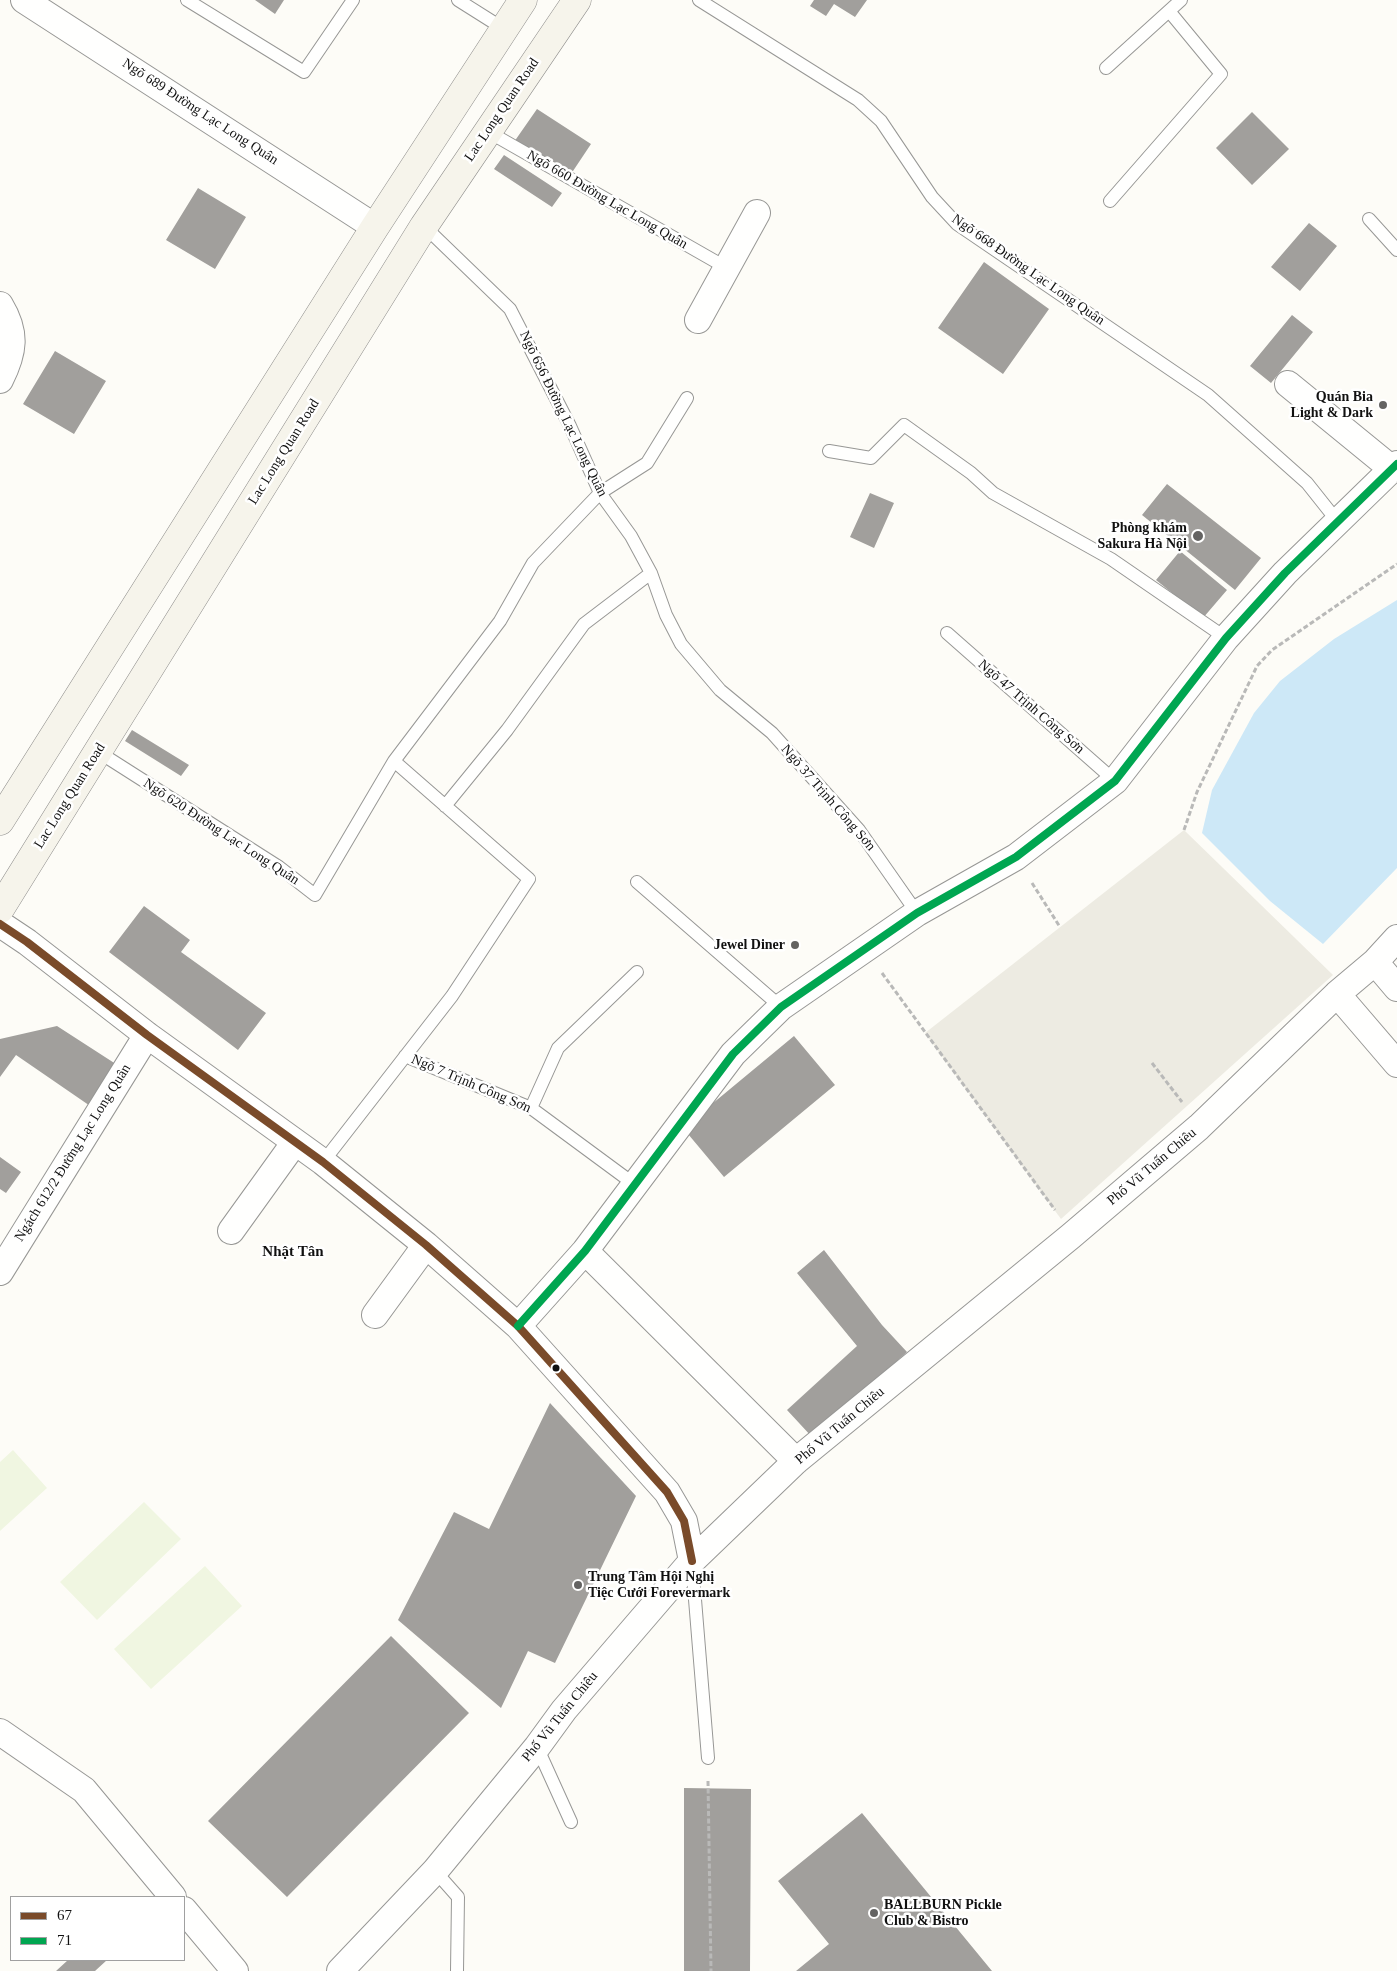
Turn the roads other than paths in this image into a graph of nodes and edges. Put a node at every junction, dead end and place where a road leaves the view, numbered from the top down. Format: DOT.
graph roads {
  1 [pos="24,0"];
  2 [pos="187,0"];
  3 [pos="353,0"];
  4 [pos="458,0"];
  5 [pos="523,0"];
  6 [pos="577,0"];
  7 [pos="699,0"];
  8 [pos="1181,0"];
  9 [pos="1169,11"];
  10 [pos="504,29"];
  11 [pos="1106,68"];
  12 [pos="487,131"];
  13 [pos="1110,201"];
  14 [pos="757,213"];
  15 [pos="1369,219"];
  16 [pos="424,226"];
  17 [pos="375,227"];
  18 [pos="1397,250"];
  19 [pos="727,268"];
  20 [pos="0,306"];
  21 [pos="698,320"];
  22 [pos="0,380"];
  23 [pos="1288,384"];
  24 [pos="688,398"];
  25 [pos="829,451"];
  26 [pos="1395,467"];
  27 [pos="600,493"];
  28 [pos="1338,522"];
  29 [pos="651,573"];
  30 [pos="947,633"];
  31 [pos="1226,638"];
  32 [pos="772,733"];
  33 [pos="97,751"];
  34 [pos="394,761"];
  35 [pos="1115,781"];
  36 [pos="445,806"];
  37 [pos="0,821"];
  38 [pos="637,882"];
  39 [pos="0,909"];
  40 [pos="917,913"];
  41 [pos="0,924"];
  42 [pos="1397,938"];
  43 [pos="1375,962"];
  44 [pos="637,972"];
  45 [pos="1397,988"];
  46 [pos="1337,994"];
  47 [pos="781,1007"];
  48 [pos="147,1035"];
  49 [pos="405,1056"];
  50 [pos="1397,1064"];
  51 [pos="531,1108"];
  52 [pos="295,1142"];
  53 [pos="323,1162"];
  54 [pos="634,1184"];
  55 [pos="231,1231"];
  56 [pos="426,1245"];
  57 [pos="585,1251"];
  58 [pos="0,1272"];
  59 [pos="375,1315"];
  60 [pos="518,1326"];
  61 [pos="796,1462"];
  62 [pos="692,1561"];
  63 [pos="0,1732"];
  64 [pos="537,1747"];
  65 [pos="708,1758"];
  66 [pos="572,1822"];
  67 [pos="435,1872"];
  68 [pos="172,1896"];
  69 [pos="185,1911"];
  70 [pos="235,1971"];
  71 [pos="340,1971"];
  72 [pos="457,1971"];
  1 -- 17 [label="street, Ngõ 689 Đường Lạc Long Quân"];
  2 -- 3 [label="lane"];
  4 -- 10 [label="lane"];
  5 -- 10 [label="main road"];
  6 -- 12 [label="main road, Lac Long Quan Road"];
  7 -- 28 [label="lane, Ngõ 668 Đường Lạc Long Quân"];
  8 -- 9 [label="lane"];
  9 -- 11 [label="lane"];
  9 -- 13 [label="lane"];
  10 -- 17 [label="main road"];
  12 -- 16 [label="main road, Lac Long Quan Road"];
  12 -- 19 [label="lane, Ngõ 660 Đường Lạc Long Quân"];
  14 -- 19 [label="street"];
  15 -- 18 [label="lane"];
  16 -- 27 [label="lane, Ngõ 656 Đường Lạc Long Quân"];
  16 -- 33 [label="main road, Lac Long Quan Road"];
  17 -- 37 [label="main road"];
  19 -- 21 [label="street"];
  20 -- 22 [label="street"];
  23 -- 26 [label="street"];
  24 -- 27 [label="lane"];
  25 -- 31 [label="lane"];
  26 -- 28 [label="street"];
  27 -- 29 [label="lane, Ngõ 656 Đường Lạc Long Quân"];
  27 -- 34 [label="lane"];
  28 -- 31 [label="street"];
  29 -- 32 [label="lane, Ngõ 656 Đường Lạc Long Quân"];
  29 -- 36 [label="lane"];
  30 -- 35 [label="lane, Ngõ 47 Trịnh Công Sơn"];
  31 -- 35 [label="street"];
  32 -- 40 [label="lane, Ngõ 37 Trịnh Công Sơn"];
  33 -- 34 [label="lane, Ngõ 620 Đường Lạc Long Quân"];
  33 -- 39 [label="main road, Lac Long Quan Road"];
  34 -- 36 [label="lane"];
  35 -- 40 [label="street"];
  36 -- 49 [label="lane"];
  38 -- 47 [label="lane"];
  40 -- 47 [label="street"];
  41 -- 48 [label="street"];
  42 -- 43 [label="street, Phố Vũ Tuấn Chiêu"];
  43 -- 45 [label="street"];
  43 -- 46 [label="street, Phố Vũ Tuấn Chiêu"];
  44 -- 51 [label="lane"];
  46 -- 50 [label="street"];
  46 -- 61 [label="street, Phố Vũ Tuấn Chiêu"];
  47 -- 54 [label="street"];
  48 -- 52 [label="street"];
  48 -- 58 [label="street, Ngách 612/2 Đường Lạc Long Quân"];
  49 -- 51 [label="lane, Ngõ 7 Trịnh Công Sơn"];
  49 -- 53 [label="lane"];
  51 -- 54 [label="lane, Ngõ 7 Trịnh Công Sơn"];
  52 -- 53 [label="street"];
  52 -- 55 [label="street"];
  53 -- 56 [label="street"];
  54 -- 57 [label="street"];
  56 -- 59 [label="street"];
  56 -- 60 [label="street"];
  57 -- 60 [label="street"];
  57 -- 61 [label="street"];
  60 -- 62 [label="street"];
  61 -- 62 [label="street, Phố Vũ Tuấn Chiêu"];
  62 -- 64 [label="street, Phố Vũ Tuấn Chiêu"];
  62 -- 65 [label="lane"];
  63 -- 68 [label="street"];
  64 -- 66 [label="lane"];
  64 -- 67 [label="street, Phố Vũ Tuấn Chiêu"];
  67 -- 71 [label="street, Phố Vũ Tuấn Chiêu"];
  67 -- 72 [label="lane"];
  69 -- 70 [label="street"];
}
